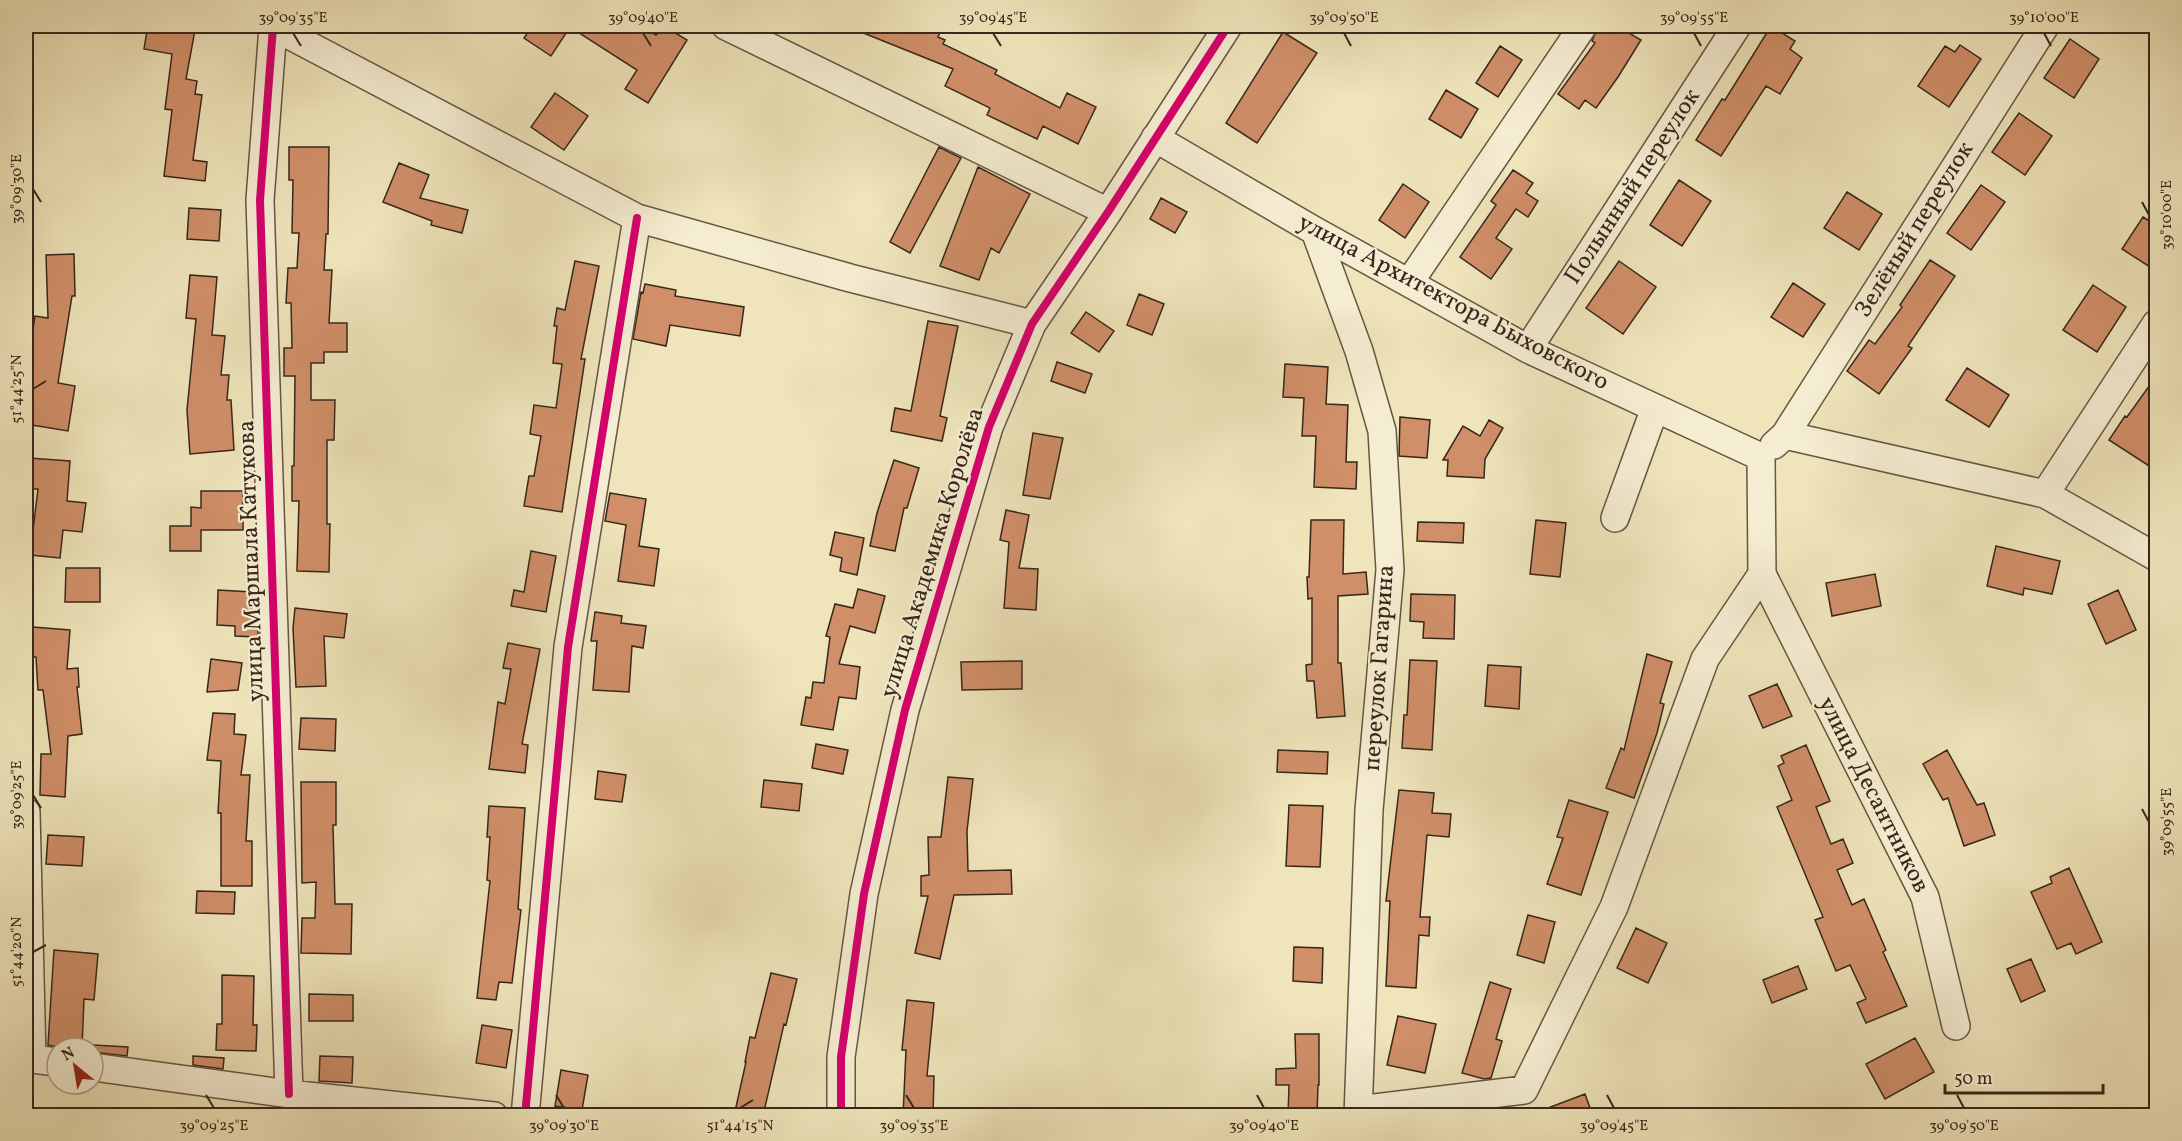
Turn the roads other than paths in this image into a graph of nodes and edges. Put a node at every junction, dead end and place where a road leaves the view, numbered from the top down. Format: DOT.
graph roads {
  1 [pos="272,26"];
  2 [pos="726,26"];
  3 [pos="1228,26"];
  4 [pos="1583,26"];
  5 [pos="1737,26"];
  6 [pos="2044,26"];
  7 [pos="1155,138"];
  8 [pos="1108,212"];
  9 [pos="637,218"];
  10 [pos="1315,231"];
  11 [pos="1409,283"];
  12 [pos="1032,324"];
  13 [pos="2157,324"];
  14 [pos="1528,349"];
  15 [pos="1655,408"];
  16 [pos="1785,435"];
  17 [pos="1761,457"];
  18 [pos="2045,494"];
  19 [pos="1615,518"];
  20 [pos="2157,556"];
  21 [pos="1762,574"];
  22 [pos="26,812"];
  23 [pos="1956,1026"];
  24 [pos="45,1061"];
  25 [pos="105,1069"];
  26 [pos="289,1094"];
  27 [pos="1358,1113"];
  28 [pos="494,1116"];
  29 [pos="525,1116"];
  30 [pos="841,1116"];
  1 -- 9 [label="street"];
  1 -- 26 [label="street, улица Маршала Катукова"];
  2 -- 8 [label="street"];
  3 -- 7 [label="street, улица Академика Королёва"];
  4 -- 11 [label="street"];
  5 -- 14 [label="street, Полынный переулок"];
  6 -- 16 [label="street, Зелёный переулок"];
  7 -- 8 [label="street, улица Академика Королёва"];
  7 -- 10 [label="street, улица Архитектора Быховского"];
  8 -- 12 [label="street, улица Академика Королёва"];
  9 -- 12 [label="street"];
  9 -- 29 [label="street"];
  10 -- 11 [label="street, улица Архитектора Быховского"];
  10 -- 27 [label="street, переулок Гагарина"];
  11 -- 14 [label="street, улица Архитектора Быховского"];
  12 -- 30 [label="street, улица Академика Королёва"];
  13 -- 18 [label="street"];
  14 -- 15 [label="street, улица Архитектора Быховского"];
  15 -- 17 [label="street, улица Архитектора Быховского"];
  15 -- 19 [label="street"];
  16 -- 17 [label="street"];
  16 -- 18 [label="street"];
  17 -- 21 [label="street"];
  18 -- 20 [label="street"];
  21 -- 23 [label="street, улица Десантников"];
  21 -- 27 [label="street"];
  22 -- 24 [label="street"];
  25 -- 26 [label="street"];
  26 -- 28 [label="street"];
}
